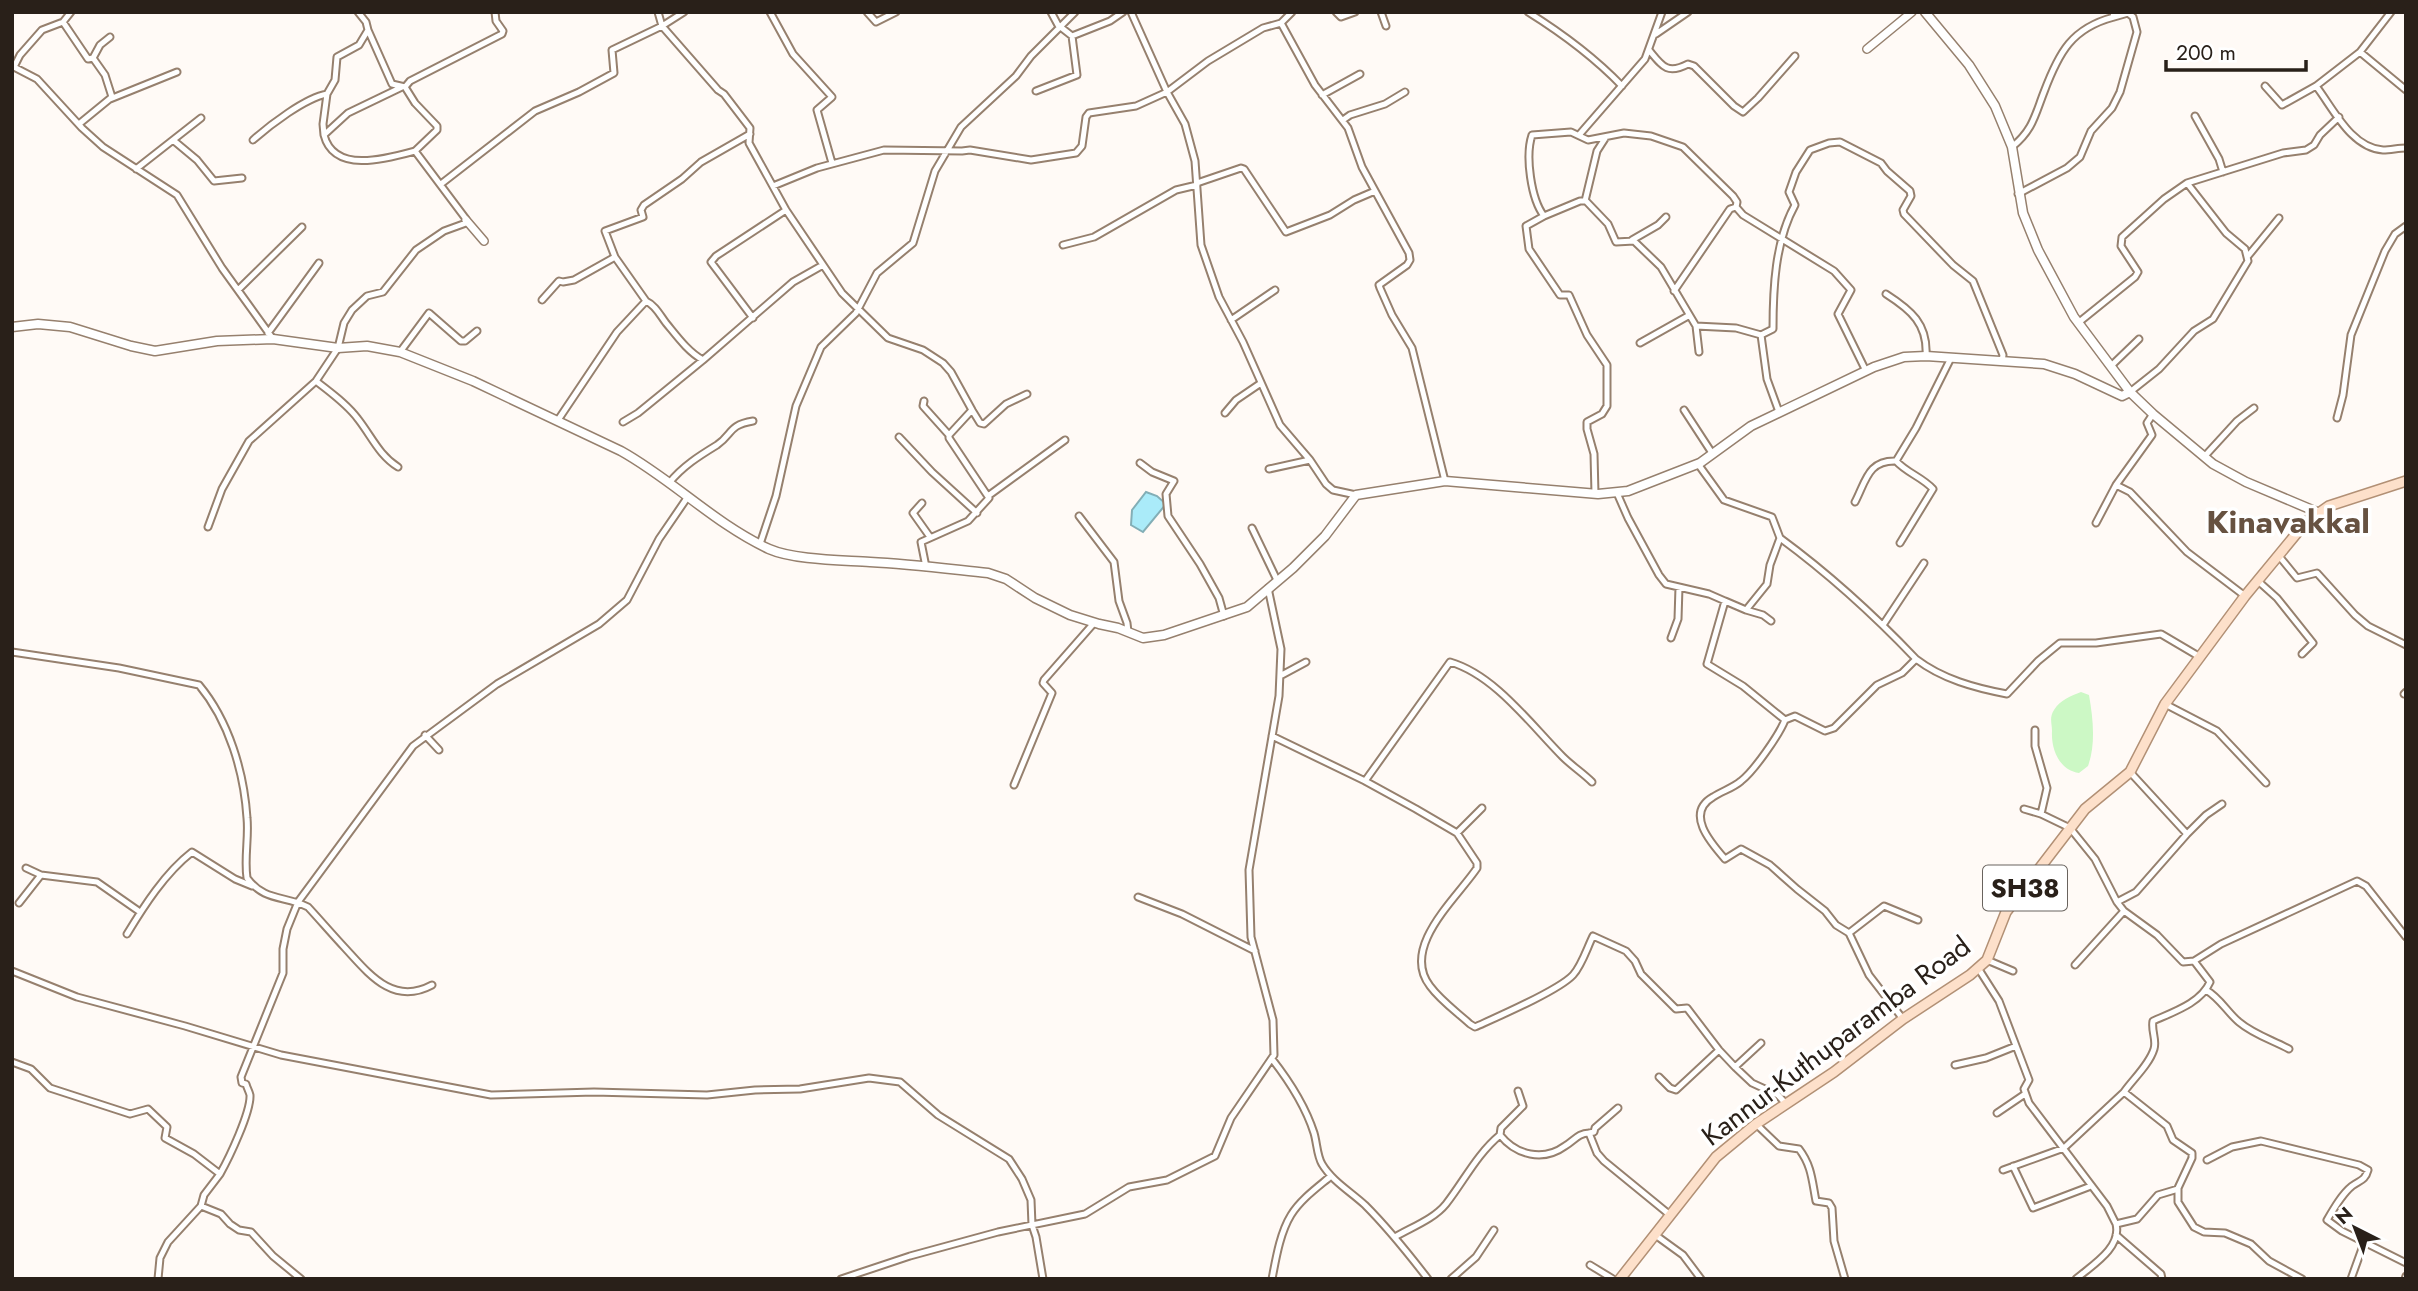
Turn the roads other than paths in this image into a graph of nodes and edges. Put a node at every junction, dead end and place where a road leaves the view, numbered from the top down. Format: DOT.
graph roads {
  1 [pos="71,12"];
  2 [pos="358,12"];
  3 [pos="495,12"];
  4 [pos="658,12"];
  5 [pos="684,12"];
  6 [pos="770,12"];
  7 [pos="867,12"];
  8 [pos="896,12"];
  9 [pos="1051,12"];
  10 [pos="1075,12"];
  11 [pos="1123,12"];
  12 [pos="1131,12"];
  13 [pos="1292,12"];
  14 [pos="1336,12"];
  15 [pos="1355,12"];
  16 [pos="1381,12"];
  17 [pos="1528,12"];
  18 [pos="1662,12"];
  19 [pos="1688,12"];
  20 [pos="1912,12"];
  21 [pos="1925,12"];
  22 [pos="2390,12"];
  23 [pos="2114,15"];
  24 [pos="62,22"];
  25 [pos="1281,23"];
  26 [pos="662,26"];
  27 [pos="1386,26"];
  28 [pos="1061,28"];
  29 [pos="368,30"];
  30 [pos="1654,35"];
  31 [pos="1072,36"];
  32 [pos="110,37"];
  33 [pos="1867,49"];
  34 [pos="1649,50"];
  35 [pos="2360,52"];
  36 [pos="1795,57"];
  37 [pos="93,58"];
  38 [pos="13,66"];
  39 [pos="177,72"];
  40 [pos="1360,74"];
  41 [pos="1622,86"];
  42 [pos="2264,86"];
  43 [pos="2316,86"];
  44 [pos="404,87"];
  45 [pos="2406,90"];
  46 [pos="1035,91"];
  47 [pos="1167,92"];
  48 [pos="1405,92"];
  49 [pos="327,94"];
  50 [pos="1322,95"];
  51 [pos="110,99"];
  52 [pos="2195,116"];
  53 [pos="2339,117"];
  54 [pos="201,118"];
  55 [pos="1343,120"];
  56 [pos="79,124"];
  57 [pos="750,134"];
  58 [pos="324,135"];
  59 [pos="1579,135"];
  60 [pos="1606,137"];
  61 [pos="173,139"];
  62 [pos="253,140"];
  63 [pos="2012,147"];
  64 [pos="2406,148"];
  65 [pos="415,151"];
  66 [pos="947,151"];
  67 [pos="832,163"];
  68 [pos="136,169"];
  69 [pos="2223,172"];
  70 [pos="242,178"];
  71 [pos="2187,183"];
  72 [pos="441,184"];
  73 [pos="1197,184"];
  74 [pos="773,186"];
  75 [pos="1375,191"];
  76 [pos="2018,194"];
  77 [pos="1585,201"];
  78 [pos="1735,207"];
  79 [pos="786,210"];
  80 [pos="1544,216"];
  81 [pos="1666,217"];
  82 [pos="2279,218"];
  83 [pos="466,220"];
  84 [pos="2406,226"];
  85 [pos="302,227"];
  86 [pos="1783,238"];
  87 [pos="1632,240"];
  88 [pos="484,241"];
  89 [pos="1063,245"];
  90 [pos="615,257"];
  91 [pos="2248,257"];
  92 [pos="319,263"];
  93 [pos="823,265"];
  94 [pos="238,290"];
  95 [pos="1275,290"];
  96 [pos="1674,290"];
  97 [pos="1886,294"];
  98 [pos="542,300"];
  99 [pos="646,301"];
  100 [pos="858,309"];
  101 [pos="1688,316"];
  102 [pos="752,317"];
  103 [pos="1231,320"];
  104 [pos="2078,323"];
  105 [pos="1696,326"];
  106 [pos="12,327"];
  107 [pos="477,331"];
  108 [pos="1761,335"];
  109 [pos="271,336"];
  110 [pos="2139,339"];
  111 [pos="1640,343"];
  112 [pos="338,348"];
  113 [pos="400,352"];
  114 [pos="1699,352"];
  115 [pos="1926,356"];
  116 [pos="1951,358"];
  117 [pos="703,360"];
  118 [pos="2002,361"];
  119 [pos="2111,366"];
  120 [pos="1866,371"];
  121 [pos="316,381"];
  122 [pos="1261,383"];
  123 [pos="2130,392"];
  124 [pos="1027,394"];
  125 [pos="924,401"];
  126 [pos="2255,408"];
  127 [pos="972,410"];
  128 [pos="1684,410"];
  129 [pos="1224,412"];
  130 [pos="1779,412"];
  131 [pos="2153,414"];
  132 [pos="2337,418"];
  133 [pos="558,421"];
  134 [pos="753,421"];
  135 [pos="623,422"];
  136 [pos="948,435"];
  137 [pos="899,437"];
  138 [pos="1065,440"];
  139 [pos="1712,453"];
  140 [pos="2204,457"];
  141 [pos="1310,460"];
  142 [pos="1896,461"];
  143 [pos="1140,463"];
  144 [pos="1698,464"];
  145 [pos="398,467"];
  146 [pos="1269,469"];
  147 [pos="1445,481"];
  148 [pos="2406,481"];
  149 [pos="669,483"];
  150 [pos="2116,485"];
  151 [pos="1617,493"];
  152 [pos="1595,494"];
  153 [pos="1356,495"];
  154 [pos="988,496"];
  155 [pos="687,498"];
  156 [pos="1855,502"];
  157 [pos="922,503"];
  158 [pos="2317,512"];
  159 [pos="977,513"];
  160 [pos="1079,516"];
  161 [pos="2096,523"];
  162 [pos="208,527"];
  163 [pos="1252,528"];
  164 [pos="930,537"];
  165 [pos="1780,538"];
  166 [pos="1900,543"];
  167 [pos="761,544"];
  168 [pos="2279,556"];
  169 [pos="1924,563"];
  170 [pos="926,567"];
  171 [pos="1277,580"];
  172 [pos="2258,581"];
  173 [pos="1679,587"];
  174 [pos="1268,588"];
  175 [pos="2245,596"];
  176 [pos="1726,601"];
  177 [pos="1746,610"];
  178 [pos="1224,616"];
  179 [pos="1771,621"];
  180 [pos="1094,623"];
  181 [pos="1883,625"];
  182 [pos="1128,632"];
  183 [pos="1671,638"];
  184 [pos="2406,645"];
  185 [pos="12,652"];
  186 [pos="2302,654"];
  187 [pos="2200,657"];
  188 [pos="1916,659"];
  189 [pos="1306,662"];
  190 [pos="1280,676"];
  191 [pos="2165,704"];
  192 [pos="1785,720"];
  193 [pos="2035,730"];
  194 [pos="425,735"];
  195 [pos="1272,736"];
  196 [pos="439,750"];
  197 [pos="2130,772"];
  198 [pos="1365,781"];
  199 [pos="1592,782"];
  200 [pos="2266,783"];
  201 [pos="1014,785"];
  202 [pos="2222,804"];
  203 [pos="1482,808"];
  204 [pos="2024,809"];
  205 [pos="2041,814"];
  206 [pos="2070,828"];
  207 [pos="1457,834"];
  208 [pos="2187,834"];
  209 [pos="26,868"];
  210 [pos="41,875"];
  211 [pos="253,886"];
  212 [pos="1139,897"];
  213 [pos="298,902"];
  214 [pos="2116,902"];
  215 [pos="19,903"];
  216 [pos="2124,911"];
  217 [pos="140,912"];
  218 [pos="1918,919"];
  219 [pos="1849,933"];
  220 [pos="127,934"];
  221 [pos="2406,937"];
  222 [pos="1255,951"];
  223 [pos="1987,960"];
  224 [pos="2194,961"];
  225 [pos="2076,965"];
  226 [pos="1978,968"];
  227 [pos="12,971"];
  228 [pos="2013,971"];
  229 [pos="432,985"];
  230 [pos="2206,990"];
  231 [pos="1903,1019"];
  232 [pos="1761,1043"];
  233 [pos="2016,1046"];
  234 [pos="252,1048"];
  235 [pos="2289,1049"];
  236 [pos="1719,1050"];
  237 [pos="1272,1059"];
  238 [pos="12,1062"];
  239 [pos="1955,1065"];
  240 [pos="1735,1067"];
  241 [pos="1658,1077"];
  242 [pos="251,1078"];
  243 [pos="246,1084"];
  244 [pos="1518,1091"];
  245 [pos="2124,1092"];
  246 [pos="2025,1094"];
  247 [pos="1786,1104"];
  248 [pos="1618,1108"];
  249 [pos="1997,1113"];
  250 [pos="1756,1124"];
  251 [pos="1589,1133"];
  252 [pos="1500,1135"];
  253 [pos="2064,1148"];
  254 [pos="2207,1160"];
  255 [pos="2013,1166"];
  256 [pos="2003,1170"];
  257 [pos="220,1174"];
  258 [pos="1331,1176"];
  259 [pos="2091,1186"];
  260 [pos="2178,1189"];
  261 [pos="201,1206"];
  262 [pos="1670,1215"];
  263 [pos="2116,1224"];
  264 [pos="1032,1225"];
  265 [pos="1494,1230"];
  266 [pos="1654,1234"];
  267 [pos="2116,1235"];
  268 [pos="1395,1237"];
  269 [pos="2364,1242"];
  270 [pos="2406,1264"];
  271 [pos="1590,1265"];
  272 [pos="158,1279"];
  273 [pos="301,1279"];
  274 [pos="841,1279"];
  275 [pos="1043,1279"];
  276 [pos="1272,1279"];
  277 [pos="1428,1279"];
  278 [pos="1451,1279"];
  279 [pos="1613,1279"];
  280 [pos="1620,1279"];
  281 [pos="1701,1279"];
  282 [pos="1845,1279"];
  283 [pos="2076,1279"];
  284 [pos="2162,1279"];
  285 [pos="2302,1279"];
  286 [pos="2351,1279"];
  1 -- 24 [label="street"];
  2 -- 29 [label="street"];
  3 -- 44 [label="street"];
  4 -- 26 [label="street"];
  5 -- 26 [label="street"];
  6 -- 67 [label="street"];
  7 -- 8 [label="street"];
  9 -- 28 [label="street"];
  10 -- 28 [label="street"];
  11 -- 31 [label="street"];
  12 -- 47 [label="street"];
  13 -- 25 [label="street"];
  14 -- 15 [label="street"];
  16 -- 27 [label="street"];
  17 -- 41 [label="street"];
  18 -- 30 [label="street"];
  19 -- 30 [label="street"];
  20 -- 33 [label="street"];
  21 -- 63 [label="main road"];
  22 -- 35 [label="street"];
  23 -- 63 [label="street"];
  23 -- 76 [label="street"];
  24 -- 37 [label="street"];
  24 -- 38 [label="street"];
  25 -- 47 [label="street"];
  25 -- 50 [label="street"];
  26 -- 57 [label="street"];
  26 -- 72 [label="street"];
  28 -- 31 [label="street"];
  28 -- 66 [label="street"];
  29 -- 44 [label="street"];
  29 -- 49 [label="street"];
  30 -- 34 [label="street"];
  31 -- 46 [label="street"];
  32 -- 37 [label="street"];
  34 -- 36 [label="street"];
  34 -- 41 [label="street"];
  35 -- 43 [label="street"];
  35 -- 45 [label="street"];
  37 -- 51 [label="street"];
  38 -- 56 [label="street"];
  39 -- 51 [label="street"];
  40 -- 50 [label="street"];
  41 -- 59 [label="street"];
  42 -- 43 [label="street"];
  43 -- 53 [label="street"];
  44 -- 58 [label="street"];
  44 -- 65 [label="street"];
  47 -- 66 [label="street"];
  47 -- 73 [label="street"];
  48 -- 55 [label="street"];
  49 -- 58 [label="street"];
  49 -- 62 [label="street"];
  50 -- 55 [label="street"];
  51 -- 56 [label="street"];
  52 -- 69 [label="street"];
  53 -- 64 [label="street"];
  53 -- 69 [label="street"];
  54 -- 61 [label="street"];
  55 -- 75 [label="street"];
  56 -- 68 [label="street"];
  57 -- 74 [label="street"];
  57 -- 90 [label="street"];
  58 -- 65 [label="street"];
  59 -- 60 [label="street"];
  59 -- 80 [label="street"];
  60 -- 77 [label="street"];
  60 -- 78 [label="street"];
  61 -- 68 [label="street"];
  61 -- 70 [label="street"];
  63 -- 76 [label="main road"];
  65 -- 72 [label="street"];
  66 -- 67 [label="street"];
  66 -- 100 [label="street"];
  67 -- 74 [label="street"];
  68 -- 94 [label="street"];
  69 -- 71 [label="street"];
  71 -- 91 [label="street"];
  71 -- 104 [label="street"];
  72 -- 83 [label="street"];
  73 -- 75 [label="street"];
  73 -- 89 [label="street"];
  73 -- 103 [label="street"];
  74 -- 79 [label="street"];
  75 -- 147 [label="street"];
  76 -- 104 [label="main road"];
  77 -- 80 [label="street"];
  77 -- 87 [label="street"];
  78 -- 86 [label="street"];
  78 -- 96 [label="street"];
  79 -- 93 [label="street"];
  79 -- 102 [label="street"];
  80 -- 152 [label="street"];
  81 -- 87 [label="street"];
  82 -- 91 [label="street"];
  83 -- 88 [label="street"];
  83 -- 112 [label="street"];
  84 -- 132 [label="street"];
  85 -- 94 [label="street"];
  86 -- 108 [label="street"];
  86 -- 118 [label="street"];
  86 -- 120 [label="street"];
  87 -- 96 [label="street"];
  90 -- 98 [label="street"];
  90 -- 99 [label="street"];
  91 -- 123 [label="street"];
  92 -- 109 [label="street"];
  93 -- 100 [label="street"];
  93 -- 102 [label="street"];
  94 -- 109 [label="street"];
  95 -- 103 [label="street"];
  96 -- 101 [label="street"];
  97 -- 115 [label="street"];
  99 -- 117 [label="street"];
  99 -- 133 [label="street"];
  100 -- 127 [label="street"];
  100 -- 167 [label="street"];
  101 -- 105 [label="street"];
  101 -- 111 [label="street"];
  102 -- 117 [label="street"];
  103 -- 122 [label="street"];
  104 -- 119 [label="main road"];
  105 -- 108 [label="street"];
  105 -- 114 [label="street"];
  106 -- 109 [label="main road"];
  107 -- 113 [label="street"];
  108 -- 130 [label="street"];
  109 -- 112 [label="main road"];
  110 -- 119 [label="street"];
  112 -- 113 [label="main road"];
  112 -- 121 [label="street"];
  113 -- 133 [label="main road"];
  115 -- 116 [label="main road"];
  115 -- 120 [label="main road"];
  116 -- 118 [label="main road"];
  116 -- 142 [label="street"];
  117 -- 135 [label="street"];
  118 -- 123 [label="main road"];
  119 -- 123 [label="main road"];
  120 -- 130 [label="main road"];
  121 -- 145 [label="street"];
  121 -- 162 [label="street"];
  122 -- 129 [label="street"];
  122 -- 141 [label="street"];
  123 -- 131 [label="main road"];
  124 -- 127 [label="street"];
  125 -- 136 [label="street"];
  126 -- 140 [label="street"];
  127 -- 136 [label="street"];
  128 -- 139 [label="street"];
  130 -- 139 [label="main road"];
  131 -- 140 [label="main road"];
  131 -- 150 [label="street"];
  133 -- 149 [label="main road"];
  134 -- 149 [label="street"];
  136 -- 154 [label="street"];
  137 -- 159 [label="street"];
  138 -- 154 [label="street"];
  139 -- 144 [label="main road"];
  140 -- 158 [label="main road"];
  141 -- 146 [label="street"];
  141 -- 153 [label="street"];
  142 -- 156 [label="street"];
  142 -- 166 [label="street"];
  143 -- 178 [label="street"];
  144 -- 151 [label="main road"];
  144 -- 165 [label="street"];
  147 -- 152 [label="main road"];
  147 -- 153 [label="main road"];
  148 -- 158 [label="main road, Kannur-Kuthuparamba Road / SH38"];
  149 -- 155 [label="main road"];
  150 -- 161 [label="street"];
  150 -- 175 [label="street"];
  151 -- 152 [label="main road"];
  151 -- 173 [label="street"];
  153 -- 171 [label="main road"];
  154 -- 159 [label="street"];
  155 -- 167 [label="main road"];
  155 -- 194 [label="street"];
  157 -- 164 [label="street"];
  158 -- 168 [label="main road, Kannur-Kuthuparamba Road / SH38"];
  159 -- 164 [label="street"];
  160 -- 182 [label="street"];
  163 -- 171 [label="street"];
  164 -- 170 [label="street"];
  165 -- 177 [label="street"];
  165 -- 181 [label="street"];
  167 -- 170 [label="main road"];
  168 -- 172 [label="main road, Kannur-Kuthuparamba Road / SH38"];
  168 -- 184 [label="street"];
  169 -- 181 [label="street"];
  170 -- 180 [label="main road"];
  171 -- 174 [label="main road"];
  172 -- 175 [label="main road, Kannur-Kuthuparamba Road / SH38"];
  172 -- 186 [label="street"];
  173 -- 176 [label="street"];
  173 -- 183 [label="street"];
  174 -- 178 [label="main road"];
  174 -- 190 [label="street"];
  175 -- 187 [label="main road, Kannur-Kuthuparamba Road / SH38"];
  176 -- 177 [label="street"];
  176 -- 192 [label="street"];
  177 -- 179 [label="street"];
  178 -- 182 [label="main road"];
  180 -- 182 [label="main road"];
  180 -- 201 [label="street"];
  181 -- 188 [label="street"];
  185 -- 211 [label="street"];
  187 -- 188 [label="street"];
  187 -- 191 [label="main road, Kannur-Kuthuparamba Road / SH38"];
  188 -- 192 [label="street"];
  189 -- 190 [label="street"];
  190 -- 195 [label="street"];
  191 -- 197 [label="main road, Kannur-Kuthuparamba Road / SH38"];
  191 -- 200 [label="street"];
  192 -- 219 [label="street"];
  193 -- 205 [label="street"];
  194 -- 196 [label="street"];
  194 -- 213 [label="street"];
  195 -- 198 [label="street"];
  195 -- 222 [label="street"];
  197 -- 206 [label="main road, Kannur-Kuthuparamba Road / SH38"];
  197 -- 208 [label="street"];
  198 -- 199 [label="street"];
  198 -- 207 [label="street"];
  202 -- 208 [label="street"];
  203 -- 207 [label="street"];
  204 -- 205 [label="street"];
  205 -- 206 [label="street"];
  206 -- 214 [label="street"];
  206 -- 223 [label="main road, Kannur-Kuthuparamba Road / SH38"];
  207 -- 236 [label="street"];
  208 -- 214 [label="street"];
  209 -- 210 [label="street"];
  210 -- 215 [label="street"];
  210 -- 217 [label="street"];
  211 -- 213 [label="street"];
  211 -- 217 [label="street"];
  212 -- 222 [label="street"];
  213 -- 229 [label="street"];
  213 -- 234 [label="street"];
  214 -- 216 [label="street"];
  216 -- 224 [label="street"];
  216 -- 225 [label="street"];
  217 -- 220 [label="street"];
  218 -- 219 [label="street"];
  219 -- 231 [label="street"];
  221 -- 224 [label="street"];
  222 -- 237 [label="street"];
  223 -- 226 [label="main road, Kannur-Kuthuparamba Road / SH38"];
  223 -- 228 [label="street"];
  224 -- 230 [label="street"];
  226 -- 231 [label="main road, Kannur-Kuthuparamba Road / SH38"];
  226 -- 233 [label="street"];
  227 -- 234 [label="street"];
  230 -- 235 [label="street"];
  230 -- 245 [label="street"];
  231 -- 247 [label="main road, Kannur-Kuthuparamba Road / SH38"];
  232 -- 240 [label="street"];
  233 -- 239 [label="street"];
  233 -- 246 [label="street"];
  234 -- 243 [label="street"];
  234 -- 264 [label="street"];
  236 -- 240 [label="street"];
  236 -- 241 [label="street"];
  237 -- 258 [label="street"];
  237 -- 264 [label="street"];
  238 -- 257 [label="street"];
  240 -- 247 [label="street"];
  242 -- 243 [label="street"];
  243 -- 257 [label="street"];
  244 -- 252 [label="street"];
  245 -- 253 [label="street"];
  245 -- 260 [label="street"];
  246 -- 249 [label="street"];
  246 -- 253 [label="street"];
  247 -- 250 [label="main road, Kannur-Kuthuparamba Road / SH38"];
  248 -- 251 [label="street"];
  250 -- 262 [label="main road, Kannur-Kuthuparamba Road / SH38"];
  250 -- 282 [label="street"];
  251 -- 252 [label="street"];
  251 -- 262 [label="street"];
  252 -- 268 [label="street"];
  253 -- 255 [label="street"];
  253 -- 259 [label="street"];
  254 -- 269 [label="street"];
  255 -- 256 [label="street"];
  255 -- 259 [label="street"];
  257 -- 261 [label="street"];
  258 -- 268 [label="street"];
  258 -- 276 [label="street"];
  259 -- 263 [label="street"];
  260 -- 263 [label="street"];
  260 -- 285 [label="street"];
  261 -- 272 [label="street"];
  261 -- 273 [label="street"];
  262 -- 266 [label="main road, Kannur-Kuthuparamba Road / SH38"];
  263 -- 267 [label="street"];
  264 -- 274 [label="street"];
  264 -- 275 [label="street"];
  265 -- 278 [label="street"];
  266 -- 280 [label="main road, Kannur-Kuthuparamba Road / SH38"];
  266 -- 281 [label="street"];
  267 -- 283 [label="street"];
  267 -- 284 [label="street"];
  268 -- 277 [label="street"];
  269 -- 270 [label="street"];
  269 -- 286 [label="street"];
  271 -- 279 [label="street"];
}
